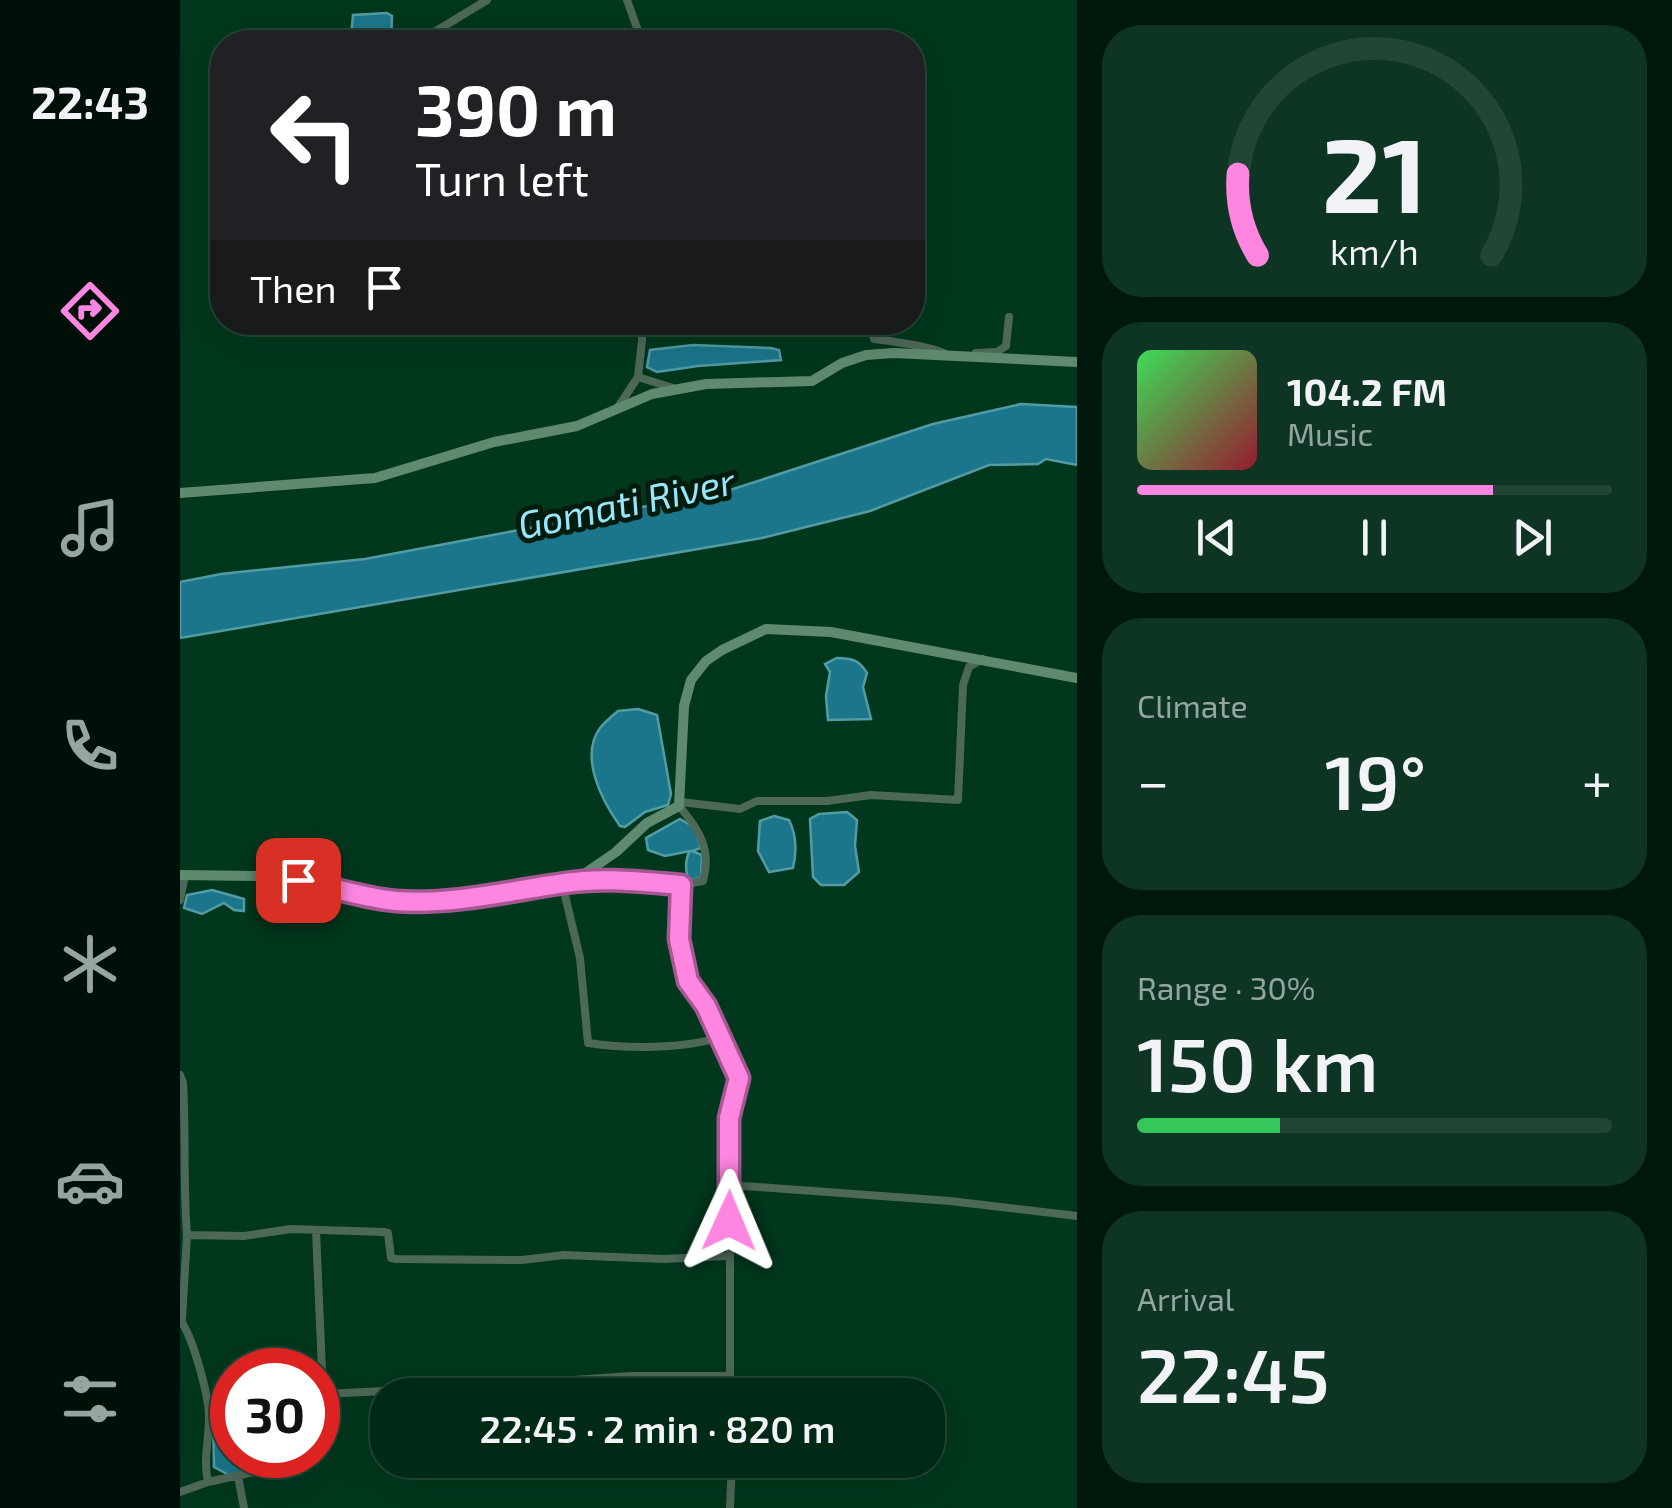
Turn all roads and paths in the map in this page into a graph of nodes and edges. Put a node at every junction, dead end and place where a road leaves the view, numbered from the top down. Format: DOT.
graph roads {
  1 [pos="487,0"];
  2 [pos="627,0"];
  3 [pos="439,30"];
  4 [pos="638,30"];
  5 [pos="1010,317"];
  6 [pos="643,335"];
  7 [pos="873,335"];
  8 [pos="946,354"];
  9 [pos="1077,362"];
  10 [pos="638,377"];
  11 [pos="677,389"];
  12 [pos="616,410"];
  13 [pos="180,492"];
  14 [pos="982,659"];
  15 [pos="1077,678"];
  16 [pos="680,804"];
  17 [pos="182,875"];
  18 [pos="562,883"];
  19 [pos="681,885"];
  20 [pos="180,900"];
  21 [pos="722,1038"];
  22 [pos="180,1075"];
  23 [pos="182,1185"];
  24 [pos="730,1185"];
  25 [pos="1077,1216"];
  26 [pos="316,1230"];
  27 [pos="187,1235"];
  28 [pos="728,1256"];
  29 [pos="181,1319"];
  30 [pos="319,1348"];
  31 [pos="729,1376"];
  32 [pos="602,1378"];
  33 [pos="370,1392"];
  34 [pos="340,1393"];
  35 [pos="209,1415"];
  36 [pos="228,1478"];
  37 [pos="238,1478"];
  38 [pos="731,1478"];
  39 [pos="208,1482"];
  40 [pos="180,1492"];
  41 [pos="244,1508"];
  42 [pos="730,1508"];
  1 -- 3 [label="street"];
  2 -- 4 [label="street"];
  5 -- 8 [label="street"];
  6 -- 10 [label="street"];
  7 -- 8 [label="street"];
  8 -- 9 [label="main road"];
  8 -- 11 [label="main road"];
  10 -- 11 [label="street"];
  10 -- 12 [label="street"];
  11 -- 12 [label="main road"];
  12 -- 13 [label="main road"];
  14 -- 15 [label="main road"];
  14 -- 16 [label="street"];
  14 -- 16 [label="main road"];
  16 -- 18 [label="main road"];
  16 -- 19 [label="street"];
  17 -- 18 [label="main road"];
  17 -- 20 [label="street"];
  18 -- 19 [label="street"];
  18 -- 21 [label="street"];
  19 -- 21 [label="street"];
  21 -- 24 [label="street"];
  22 -- 23 [label="street"];
  23 -- 27 [label="street"];
  24 -- 25 [label="street"];
  24 -- 28 [label="street"];
  26 -- 27 [label="street"];
  26 -- 28 [label="street"];
  26 -- 30 [label="street"];
  27 -- 29 [label="street"];
  28 -- 31 [label="street"];
  29 -- 35 [label="street"];
  31 -- 32 [label="street"];
  33 -- 34 [label="street"];
  35 -- 39 [label="street"];
  36 -- 39 [label="street"];
  37 -- 41 [label="street"];
  38 -- 42 [label="street"];
  39 -- 40 [label="street"];
}
